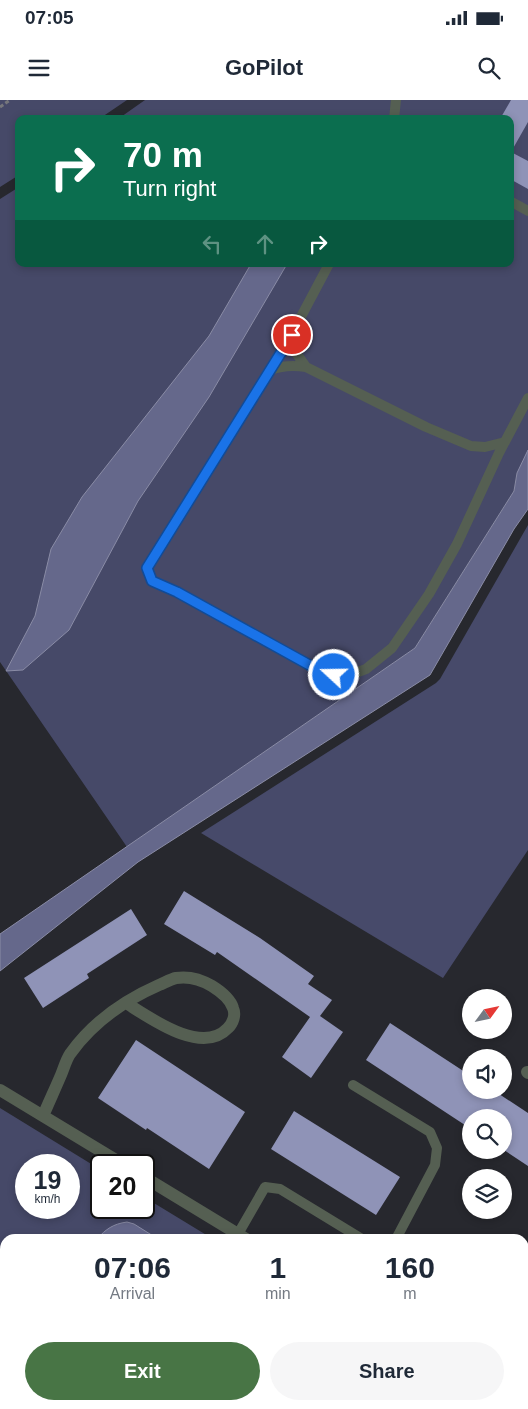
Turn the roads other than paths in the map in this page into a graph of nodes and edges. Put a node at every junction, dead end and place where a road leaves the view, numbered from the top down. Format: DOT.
graph roads {
  1 [pos="396,100"];
  2 [pos="394,115"];
  3 [pos="514,203"];
  4 [pos="528,211"];
  5 [pos="327,267"];
  6 [pos="292,335"];
  7 [pos="306,367"];
  8 [pos="270,370"];
  9 [pos="528,398"];
  10 [pos="505,442"];
  11 [pos="126,1003"];
  12 [pos="353,1085"];
  13 [pos="0,1090"];
  14 [pos="43,1116"];
  15 [pos="106,1154"];
  16 [pos="155,1184"];
  17 [pos="239,1234"];
  18 [pos="243,1234"];
  19 [pos="354,1234"];
  20 [pos="399,1234"];
  1 -- 2 [label="lane"];
  3 -- 4 [label="lane"];
  5 -- 6 [label="lane"];
  6 -- 7 [label="lane"];
  6 -- 8 [label="lane"];
  7 -- 8 [label="lane"];
  7 -- 10 [label="lane"];
  8 -- 10 [label="lane"];
  9 -- 10 [label="lane"];
  11 -- 11 [label="street"];
  11 -- 14 [label="street"];
  12 -- 20 [label="lane"];
  13 -- 14 [label="street"];
  14 -- 15 [label="street"];
  16 -- 17 [label="street"];
  18 -- 19 [label="lane"];
}
